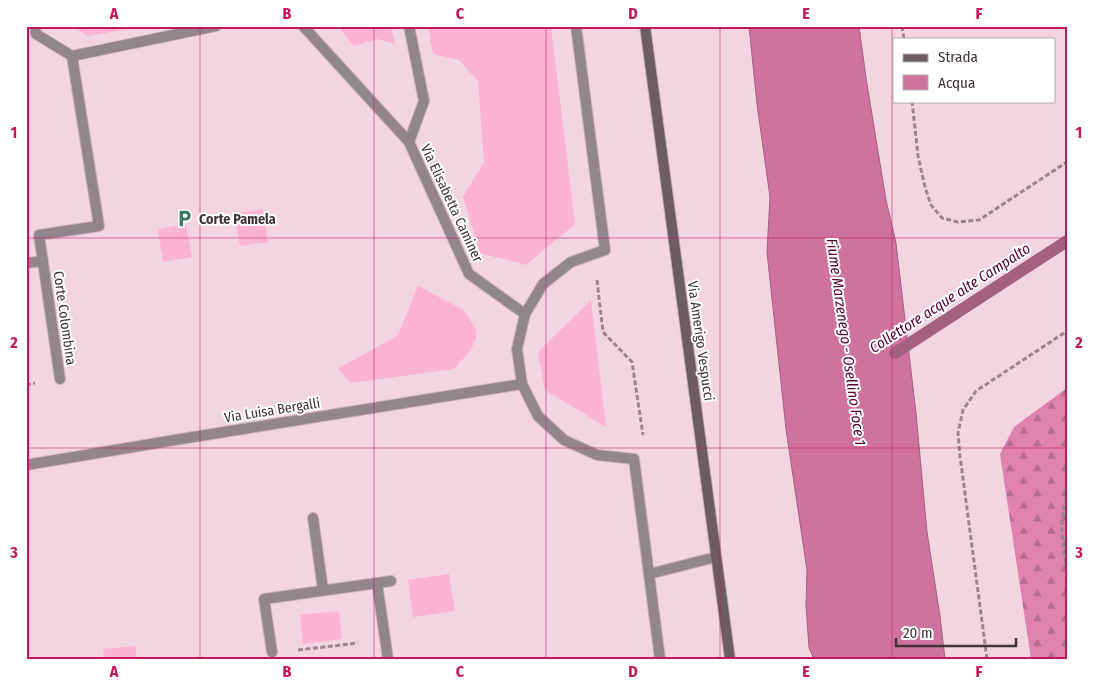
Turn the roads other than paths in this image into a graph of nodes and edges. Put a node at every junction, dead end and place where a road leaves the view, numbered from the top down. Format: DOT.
graph roads {
  1 [pos="216,26"];
  2 [pos="303,26"];
  3 [pos="409,26"];
  4 [pos="576,26"];
  5 [pos="645,26"];
  6 [pos="33,32"];
  7 [pos="72,56"];
  8 [pos="409,142"];
  9 [pos="43,261"];
  10 [pos="26,263"];
  11 [pos="525,314"];
  12 [pos="60,379"];
  13 [pos="522,384"];
  14 [pos="26,465"];
  15 [pos="313,518"];
  16 [pos="716,557"];
  17 [pos="649,574"];
  18 [pos="390,581"];
  19 [pos="377,583"];
  20 [pos="323,590"];
  21 [pos="272,652"];
  22 [pos="388,659"];
  23 [pos="660,659"];
  24 [pos="730,659"];
  1 -- 7 [label="street"];
  2 -- 8 [label="street, Via Elisabetta Caminer"];
  3 -- 8 [label="street"];
  4 -- 11 [label="street"];
  5 -- 16 [label="main road, Via Amerigo Vespucci"];
  6 -- 7 [label="street"];
  7 -- 9 [label="street, Corte Colombina"];
  8 -- 11 [label="street, Via Elisabetta Caminer"];
  9 -- 10 [label="street, Corte Colombina"];
  9 -- 12 [label="street, Corte Colombina"];
  11 -- 13 [label="street"];
  13 -- 14 [label="street, Via Luisa Bergalli"];
  13 -- 17 [label="street"];
  15 -- 20 [label="street"];
  16 -- 17 [label="street"];
  16 -- 24 [label="main road, Via Amerigo Vespucci"];
  17 -- 23 [label="street"];
  18 -- 19 [label="street"];
  19 -- 20 [label="street"];
  19 -- 22 [label="street"];
  20 -- 21 [label="street"];
}
